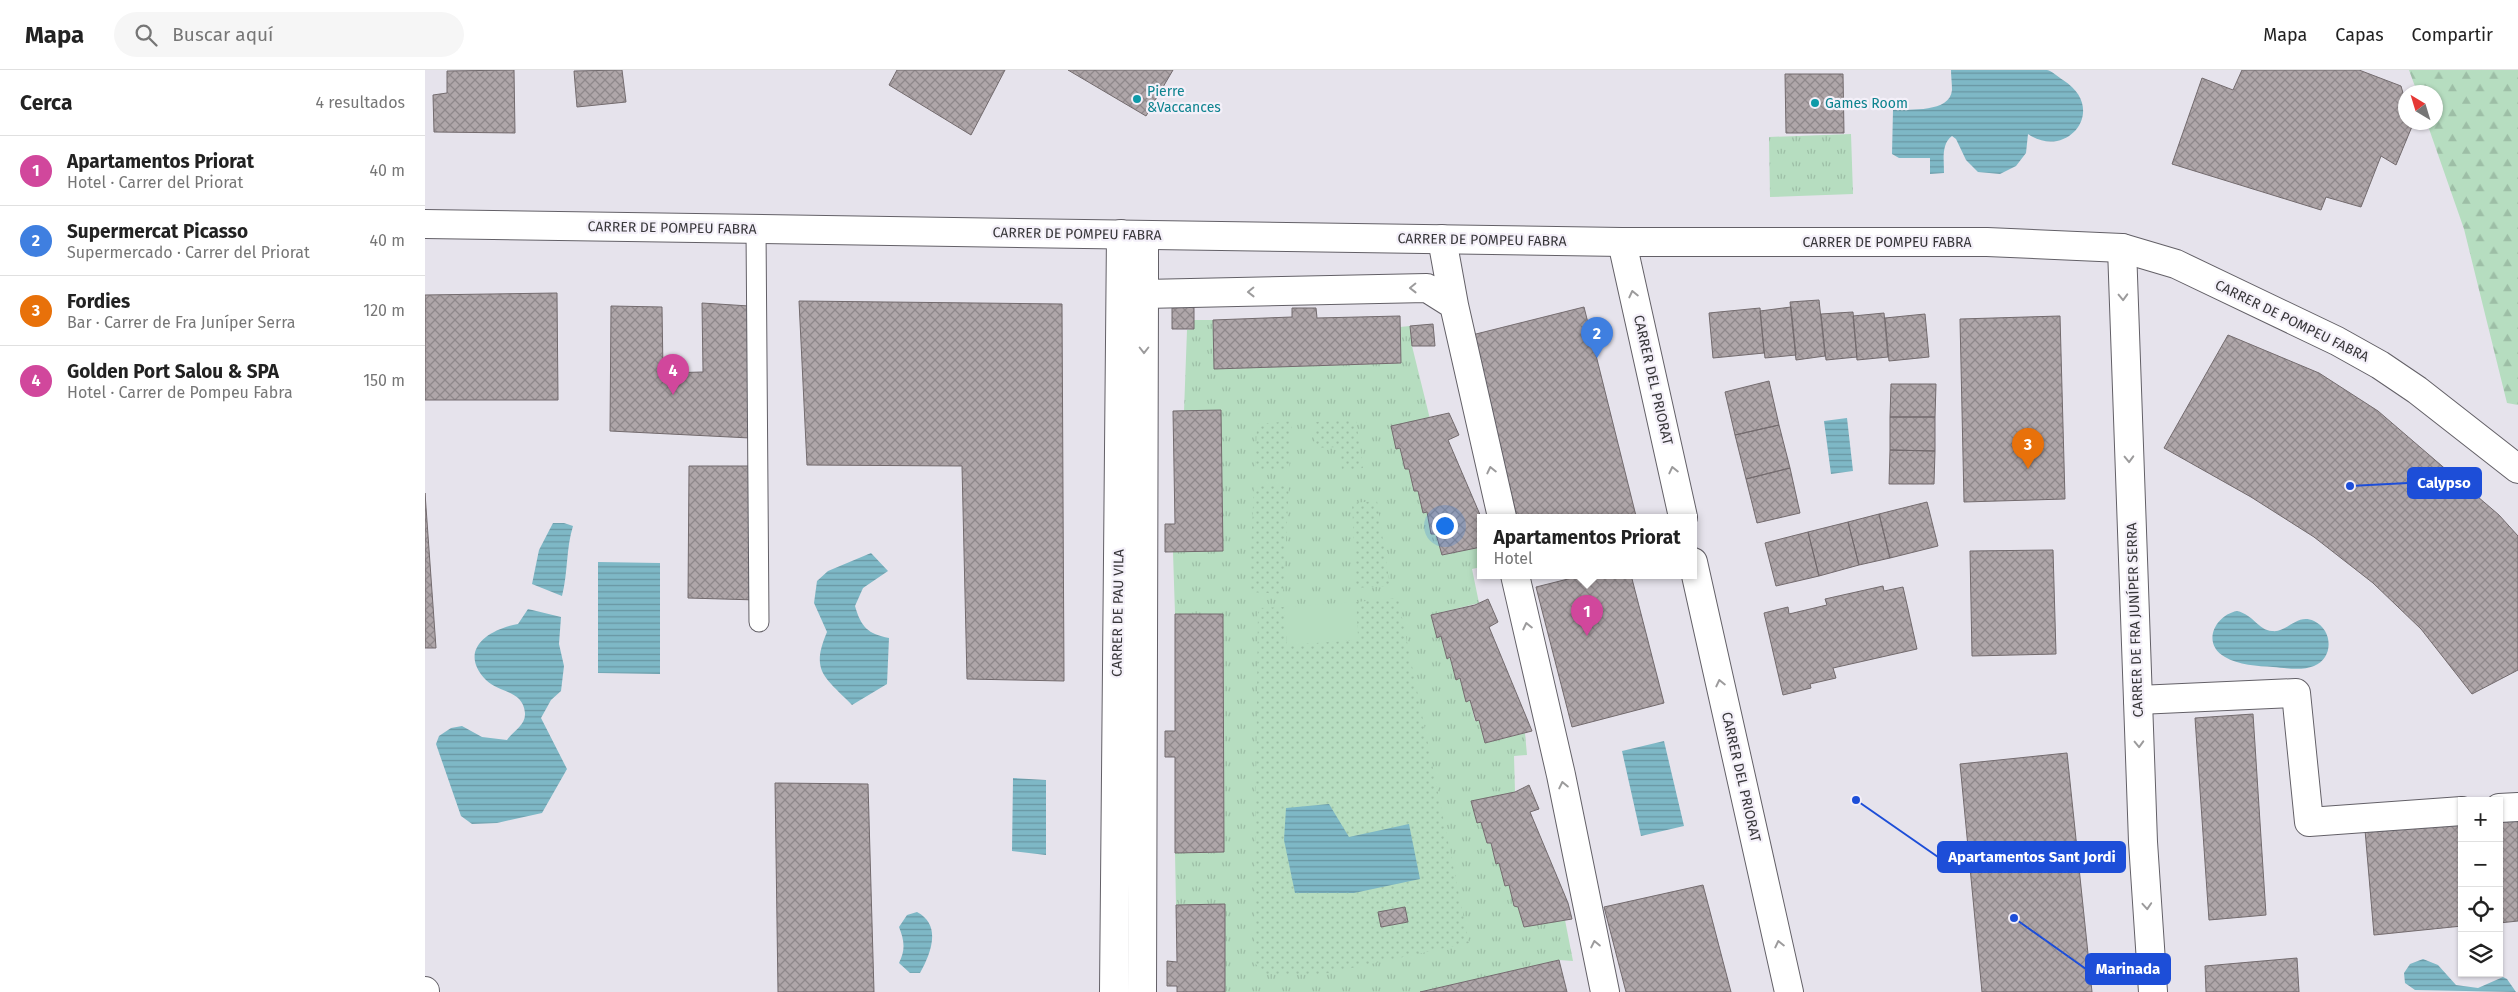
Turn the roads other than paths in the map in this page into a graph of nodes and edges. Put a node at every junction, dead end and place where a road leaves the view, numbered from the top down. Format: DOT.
graph roads {
  1 [pos="425,224"];
  2 [pos="756,229"];
  3 [pos="1133,235"];
  4 [pos="1442,240"];
  5 [pos="1622,242"];
  6 [pos="2121,248"];
  7 [pos="1144,294"];
  8 [pos="1454,305"];
  9 [pos="2487,444"];
  10 [pos="2518,469"];
  11 [pos="2518,482"];
  12 [pos="1501,514"];
  13 [pos="1682,514"];
  14 [pos="1516,579"];
  15 [pos="1697,579"];
  16 [pos="759,622"];
  17 [pos="2138,700"];
  18 [pos="2518,806"];
  19 [pos="2503,808"];
  20 [pos="2458,811"];
  21 [pos="1115,992"];
  22 [pos="1142,992"];
  23 [pos="1605,992"];
  24 [pos="1789,992"];
  25 [pos="2153,992"];
  1 -- 2 [label="street, CARRER DE POMPEU FABRA"];
  2 -- 3 [label="street, CARRER DE POMPEU FABRA"];
  2 -- 16 [label="lane"];
  3 -- 4 [label="street, CARRER DE POMPEU FABRA"];
  3 -- 7 [label="street"];
  3 -- 21 [label="street, CARRER DE PAU VILA"];
  4 -- 5 [label="street, CARRER DE POMPEU FABRA"];
  4 -- 8 [label="street"];
  5 -- 6 [label="street, CARRER DE POMPEU FABRA"];
  13 -- 5 [label="street, CARRER DEL PRIORAT, one-way"];
  6 -- 9 [label="street, CARRER DE POMPEU FABRA"];
  6 -- 17 [label="street, CARRER DE FRA JUNÍPER SERRA, one-way"];
  8 -- 7 [label="street, one-way"];
  7 -- 22 [label="street, one-way"];
  12 -- 8 [label="street, one-way"];
  9 -- 10 [label="street, CARRER DE POMPEU FABRA"];
  9 -- 11 [label="street, CARRER DE POMPEU FABRA"];
  23 -- 14 [label="street, one-way"];
  24 -- 15 [label="street, CARRER DEL PRIORAT, one-way"];
  17 -- 20 [label="street"];
  17 -- 25 [label="street, CARRER DE FRA JUNÍPER SERRA, one-way"];
  18 -- 19 [label="street"];
}
